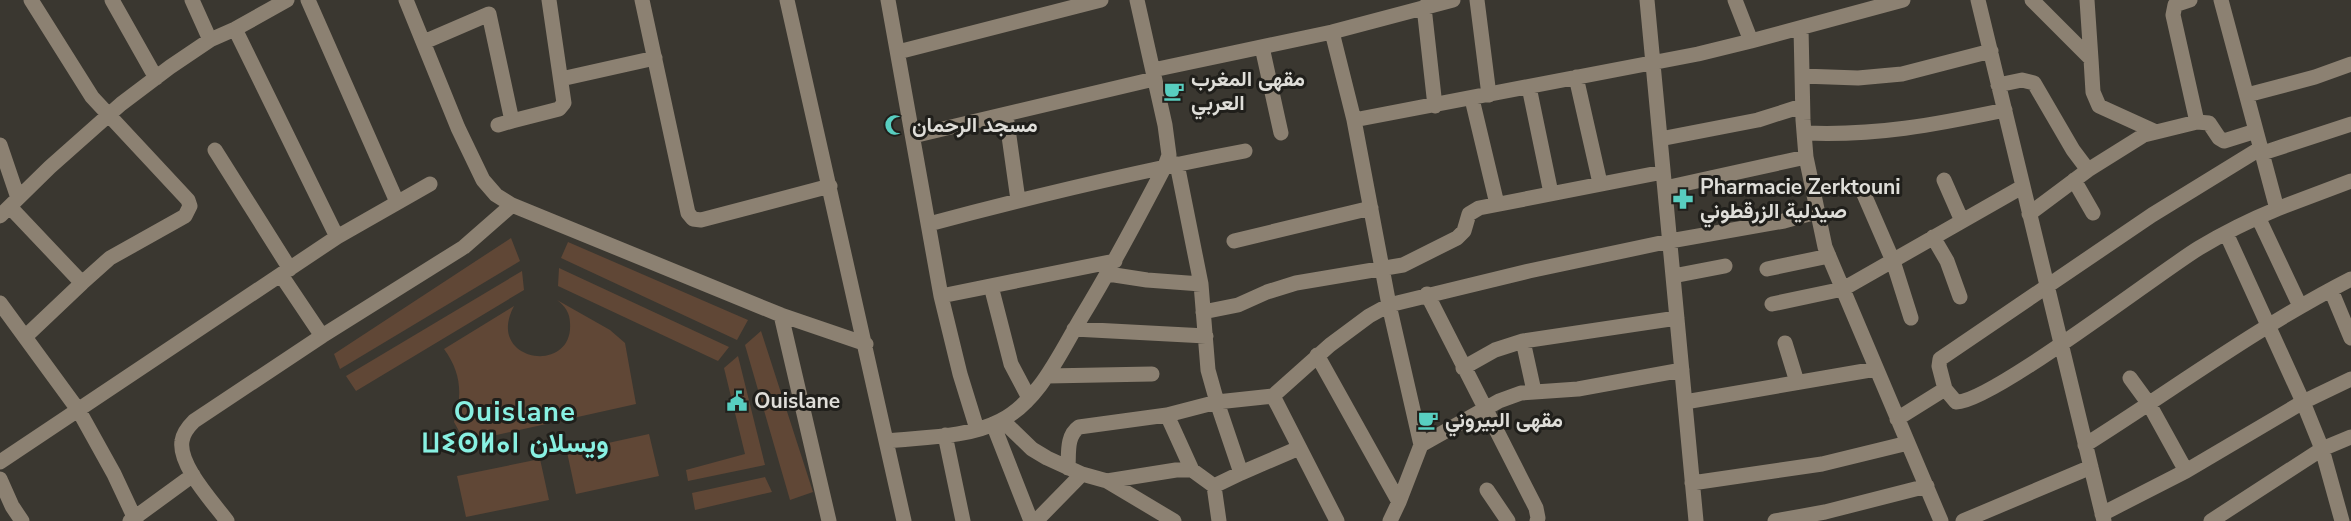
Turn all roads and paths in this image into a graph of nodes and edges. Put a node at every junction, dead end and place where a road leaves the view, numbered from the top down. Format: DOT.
graph roads {
  1 [pos="31,0"];
  2 [pos="112,0"];
  3 [pos="192,0"];
  4 [pos="287,0"];
  5 [pos="308,0"];
  6 [pos="406,0"];
  7 [pos="549,0"];
  8 [pos="642,0"];
  9 [pos="787,0"];
  10 [pos="888,0"];
  11 [pos="1101,0"];
  12 [pos="1140,0"];
  13 [pos="1453,0"];
  14 [pos="1477,0"];
  15 [pos="1647,0"];
  16 [pos="1735,0"];
  17 [pos="1903,0"];
  18 [pos="2032,0"];
  19 [pos="2087,0"];
  20 [pos="2190,0"];
  21 [pos="2221,0"];
  22 [pos="1982,2"];
  23 [pos="1847,6"];
  24 [pos="490,7"];
  25 [pos="1424,7"];
  26 [pos="1801,27"];
  27 [pos="235,29"];
  28 [pos="1332,32"];
  29 [pos="210,40"];
  30 [pos="1751,41"];
  31 [pos="424,42"];
  32 [pos="1262,47"];
  33 [pos="1991,51"];
  34 [pos="898,52"];
  35 [pos="655,58"];
  36 [pos="2091,59"];
  37 [pos="1653,63"];
  38 [pos="2351,64"];
  39 [pos="1153,75"];
  40 [pos="1802,76"];
  41 [pos="1576,77"];
  42 [pos="156,78"];
  43 [pos="561,79"];
  44 [pos="1998,85"];
  45 [pos="1529,87"];
  46 [pos="1488,95"];
  47 [pos="2247,95"];
  48 [pos="1472,99"];
  49 [pos="1435,106"];
  50 [pos="1802,106"];
  51 [pos="2005,110"];
  52 [pos="109,115"];
  53 [pos="1006,115"];
  54 [pos="1354,120"];
  55 [pos="2197,122"];
  56 [pos="2351,124"];
  57 [pos="2154,131"];
  58 [pos="2256,131"];
  59 [pos="1281,133"];
  60 [pos="1804,133"];
  61 [pos="913,136"];
  62 [pos="1660,139"];
  63 [pos="0,145"];
  64 [pos="215,150"];
  65 [pos="2262,150"];
  66 [pos="1245,151"];
  67 [pos="1806,158"];
  68 [pos="1171,165"];
  69 [pos="2088,170"];
  70 [pos="1664,180"];
  71 [pos="1944,180"];
  72 [pos="2074,180"];
  73 [pos="1600,183"];
  74 [pos="430,184"];
  75 [pos="2350,185"];
  76 [pos="830,186"];
  77 [pos="2022,187"];
  78 [pos="1863,192"];
  79 [pos="1551,193"];
  80 [pos="1018,200"];
  81 [pos="397,202"];
  82 [pos="1497,204"];
  83 [pos="512,205"];
  84 [pos="9,207"];
  85 [pos="1371,208"];
  86 [pos="2277,209"];
  87 [pos="1816,212"];
  88 [pos="2093,213"];
  89 [pos="2029,214"];
  90 [pos="2258,217"];
  91 [pos="1962,221"];
  92 [pos="929,224"];
  93 [pos="2226,232"];
  94 [pos="337,237"];
  95 [pos="1933,237"];
  96 [pos="1670,240"];
  97 [pos="1234,241"];
  98 [pos="1829,256"];
  99 [pos="1893,261"];
  100 [pos="1725,266"];
  101 [pos="1111,267"];
  102 [pos="1383,269"];
  103 [pos="1767,269"];
  104 [pos="285,272"];
  105 [pos="1673,276"];
  106 [pos="2351,279"];
  107 [pos="82,283"];
  108 [pos="1201,284"];
  109 [pos="991,286"];
  110 [pos="2047,287"];
  111 [pos="1843,289"];
  112 [pos="2331,290"];
  113 [pos="1427,294"];
  114 [pos="941,296"];
  115 [pos="1960,297"];
  116 [pos="0,303"];
  117 [pos="1772,304"];
  118 [pos="1389,305"];
  119 [pos="2300,306"];
  120 [pos="1203,312"];
  121 [pos="781,315"];
  122 [pos="1677,318"];
  123 [pos="1911,318"];
  124 [pos="2269,325"];
  125 [pos="1074,329"];
  126 [pos="322,336"];
  127 [pos="1206,336"];
  128 [pos="25,337"];
  129 [pos="2351,338"];
  130 [pos="1523,341"];
  131 [pos="1785,343"];
  132 [pos="866,344"];
  133 [pos="2061,345"];
  134 [pos="1317,355"];
  135 [pos="1464,368"];
  136 [pos="1876,369"];
  137 [pos="1682,370"];
  138 [pos="1152,374"];
  139 [pos="1047,376"];
  140 [pos="2130,378"];
  141 [pos="2351,379"];
  142 [pos="1797,382"];
  143 [pos="1945,390"];
  144 [pos="1534,391"];
  145 [pos="1273,396"];
  146 [pos="1029,398"];
  147 [pos="1217,402"];
  148 [pos="1685,402"];
  149 [pos="2303,402"];
  150 [pos="2149,404"];
  151 [pos="1486,408"];
  152 [pos="79,411"];
  153 [pos="1167,415"];
  154 [pos="1896,419"];
  155 [pos="998,422"];
  156 [pos="977,429"];
  157 [pos="945,435"];
  158 [pos="2351,437"];
  159 [pos="888,441"];
  160 [pos="1908,443"];
  161 [pos="1421,445"];
  162 [pos="2085,445"];
  163 [pos="1299,448"];
  164 [pos="2322,449"];
  165 [pos="0,462"];
  166 [pos="2091,467"];
  167 [pos="1192,470"];
  168 [pos="1075,471"];
  169 [pos="2186,471"];
  170 [pos="1242,473"];
  171 [pos="193,475"];
  172 [pos="0,479"];
  173 [pos="1107,482"];
  174 [pos="1692,483"];
  175 [pos="1214,486"];
  176 [pos="1927,486"];
  177 [pos="1487,490"];
  178 [pos="1399,502"];
  179 [pos="1046,518"];
  180 [pos="2103,518"];
  181 [pos="133,520"];
  182 [pos="22,521"];
  183 [pos="227,521"];
  184 [pos="829,521"];
  185 [pos="904,521"];
  186 [pos="963,521"];
  187 [pos="1031,521"];
  188 [pos="1174,521"];
  189 [pos="1219,521"];
  190 [pos="1337,521"];
  191 [pos="1390,521"];
  192 [pos="1508,521"];
  193 [pos="1537,521"];
  194 [pos="1696,521"];
  195 [pos="1774,521"];
  196 [pos="1941,521"];
  197 [pos="1963,521"];
  198 [pos="2211,521"];
  199 [pos="2342,521"];
  1 -- 52 [label="street"];
  2 -- 42 [label="street"];
  3 -- 29 [label="street"];
  4 -- 27 [label="street"];
  5 -- 81 [label="street"];
  6 -- 31 [label="street"];
  7 -- 43 [label="street"];
  8 -- 35 [label="street"];
  9 -- 76 [label="street"];
  10 -- 34 [label="street"];
  11 -- 34 [label="street"];
  12 -- 39 [label="street"];
  13 -- 25 [label="street"];
  14 -- 46 [label="street"];
  15 -- 37 [label="street"];
  16 -- 30 [label="street"];
  17 -- 23 [label="street"];
  18 -- 36 [label="street"];
  19 -- 36 [label="street"];
  20 -- 55 [label="street"];
  21 -- 47 [label="street"];
  22 -- 33 [label="street"];
  23 -- 26 [label="street"];
  24 -- 31 [label="street"];
  24 -- 43 [label="street"];
  25 -- 28 [label="street"];
  25 -- 49 [label="street"];
  26 -- 30 [label="street"];
  26 -- 40 [label="street"];
  27 -- 29 [label="street"];
  27 -- 94 [label="street"];
  28 -- 32 [label="street"];
  28 -- 54 [label="street"];
  29 -- 42 [label="street"];
  30 -- 37 [label="street"];
  31 -- 83 [label="street"];
  32 -- 39 [label="street"];
  32 -- 59 [label="street"];
  33 -- 40 [label="street"];
  33 -- 44 [label="street"];
  34 -- 61 [label="street"];
  35 -- 43 [label="street"];
  35 -- 76 [label="street"];
  36 -- 57 [label="street"];
  37 -- 41 [label="street"];
  37 -- 62 [label="street"];
  38 -- 47 [label="street"];
  39 -- 53 [label="street"];
  39 -- 68 [label="street"];
  40 -- 50 [label="street"];
  41 -- 45 [label="street"];
  41 -- 73 [label="street"];
  42 -- 52 [label="street"];
  44 -- 51 [label="street"];
  44 -- 69 [label="street"];
  45 -- 46 [label="street"];
  45 -- 79 [label="street"];
  46 -- 48 [label="street"];
  47 -- 58 [label="street"];
  48 -- 49 [label="street"];
  48 -- 82 [label="street"];
  49 -- 54 [label="street"];
  50 -- 60 [label="street"];
  50 -- 62 [label="street"];
  51 -- 60 [label="street"];
  51 -- 77 [label="street"];
  52 -- 84 [label="street"];
  52 -- 107 [label="street"];
  53 -- 61 [label="street"];
  53 -- 80 [label="street"];
  54 -- 85 [label="street"];
  55 -- 57 [label="street"];
  55 -- 58 [label="street"];
  56 -- 65 [label="street"];
  57 -- 69 [label="street"];
  58 -- 65 [label="street"];
  60 -- 67 [label="street"];
  61 -- 92 [label="street"];
  62 -- 70 [label="street"];
  63 -- 84 [label="street"];
  64 -- 104 [label="street"];
  65 -- 86 [label="street"];
  65 -- 110 [label="street"];
  66 -- 68 [label="street"];
  67 -- 70 [label="street"];
  67 -- 87 [label="street"];
  68 -- 80 [label="street"];
  68 -- 101 [label="street"];
  68 -- 108 [label="street"];
  69 -- 72 [label="street"];
  70 -- 73 [label="street"];
  70 -- 96 [label="street"];
  71 -- 91 [label="street"];
  72 -- 88 [label="street"];
  72 -- 89 [label="street"];
  73 -- 79 [label="street"];
  74 -- 81 [label="street"];
  75 -- 86 [label="street"];
  76 -- 132 [label="street"];
  77 -- 89 [label="street"];
  77 -- 91 [label="street"];
  78 -- 99 [label="street"];
  79 -- 82 [label="street"];
  80 -- 92 [label="street"];
  81 -- 94 [label="street"];
  82 -- 102 [label="street"];
  83 -- 121 [label="street"];
  83 -- 126 [label="street"];
  84 -- 107 [label="street"];
  85 -- 97 [label="street"];
  85 -- 102 [label="street"];
  86 -- 90 [label="street"];
  87 -- 96 [label="street"];
  87 -- 98 [label="street"];
  89 -- 110 [label="street"];
  90 -- 93 [label="street"];
  90 -- 119 [label="street"];
  91 -- 95 [label="street"];
  92 -- 114 [label="street"];
  93 -- 124 [label="street"];
  93 -- 133 [label="street"];
  94 -- 104 [label="street"];
  95 -- 99 [label="street"];
  95 -- 115 [label="street"];
  96 -- 105 [label="street"];
  96 -- 113 [label="street"];
  98 -- 103 [label="street"];
  98 -- 111 [label="street"];
  99 -- 111 [label="street"];
  99 -- 123 [label="street"];
  100 -- 105 [label="street"];
  101 -- 108 [label="street"];
  101 -- 109 [label="street"];
  101 -- 125 [label="street"];
  102 -- 118 [label="street"];
  102 -- 120 [label="street"];
  104 -- 126 [label="street"];
  104 -- 152 [label="street"];
  105 -- 122 [label="street"];
  106 -- 112 [label="street"];
  107 -- 128 [label="street"];
  108 -- 120 [label="street"];
  109 -- 114 [label="street"];
  109 -- 146 [label="street"];
  110 -- 133 [label="street"];
  110 -- 143 [label="street"];
  111 -- 117 [label="street"];
  111 -- 136 [label="street"];
  112 -- 119 [label="street"];
  112 -- 129 [label="street"];
  113 -- 118 [label="street"];
  113 -- 135 [label="street"];
  114 -- 156 [label="street"];
  116 -- 128 [label="street"];
  118 -- 134 [label="street"];
  118 -- 161 [label="street"];
  119 -- 124 [label="street"];
  120 -- 127 [label="street"];
  121 -- 132 [label="street"];
  121 -- 184 [label="street"];
  122 -- 130 [label="street"];
  122 -- 137 [label="street"];
  124 -- 149 [label="street"];
  124 -- 150 [label="street"];
  125 -- 127 [label="street"];
  125 -- 139 [label="street"];
  126 -- 171 [label="street"];
  127 -- 147 [label="street"];
  128 -- 152 [label="street"];
  130 -- 135 [label="street"];
  130 -- 144 [label="street"];
  131 -- 142 [label="street"];
  132 -- 159 [label="street"];
  133 -- 143 [label="street"];
  133 -- 162 [label="street"];
  134 -- 145 [label="street"];
  134 -- 178 [label="street"];
  135 -- 151 [label="street"];
  136 -- 142 [label="street"];
  136 -- 154 [label="street"];
  137 -- 144 [label="street"];
  137 -- 148 [label="street"];
  138 -- 139 [label="street"];
  139 -- 146 [label="street"];
  140 -- 150 [label="street"];
  141 -- 149 [label="street"];
  142 -- 148 [label="street"];
  143 -- 154 [label="street"];
  144 -- 151 [label="street"];
  145 -- 147 [label="street"];
  145 -- 163 [label="street"];
  146 -- 155 [label="street"];
  147 -- 153 [label="street"];
  147 -- 170 [label="street"];
  148 -- 174 [label="street"];
  149 -- 164 [label="street"];
  149 -- 169 [label="street"];
  150 -- 162 [label="street"];
  150 -- 169 [label="street"];
  151 -- 161 [label="street"];
  151 -- 193 [label="street"];
  152 -- 165 [label="street"];
  152 -- 181 [label="street"];
  153 -- 167 [label="street"];
  153 -- 168 [label="street"];
  154 -- 160 [label="street"];
  155 -- 156 [label="street"];
  155 -- 168 [label="street"];
  155 -- 187 [label="street"];
  156 -- 157 [label="street"];
  157 -- 159 [label="street"];
  157 -- 186 [label="street"];
  158 -- 164 [label="street"];
  159 -- 185 [label="street"];
  160 -- 174 [label="street"];
  160 -- 176 [label="street"];
  161 -- 178 [label="street"];
  162 -- 166 [label="street"];
  163 -- 170 [label="street"];
  163 -- 190 [label="street"];
  164 -- 198 [label="street"];
  164 -- 199 [label="street"];
  166 -- 180 [label="street"];
  166 -- 197 [label="street"];
  167 -- 173 [label="street"];
  167 -- 175 [label="street"];
  168 -- 173 [label="street"];
  168 -- 179 [label="street"];
  169 -- 180 [label="street"];
  170 -- 175 [label="street"];
  171 -- 181 [label="street"];
  171 -- 183 [label="street"];
  172 -- 182 [label="street"];
  173 -- 188 [label="street"];
  174 -- 194 [label="street"];
  175 -- 189 [label="street"];
  176 -- 195 [label="street"];
  176 -- 196 [label="street"];
  177 -- 192 [label="street"];
  178 -- 191 [label="street"];
}
